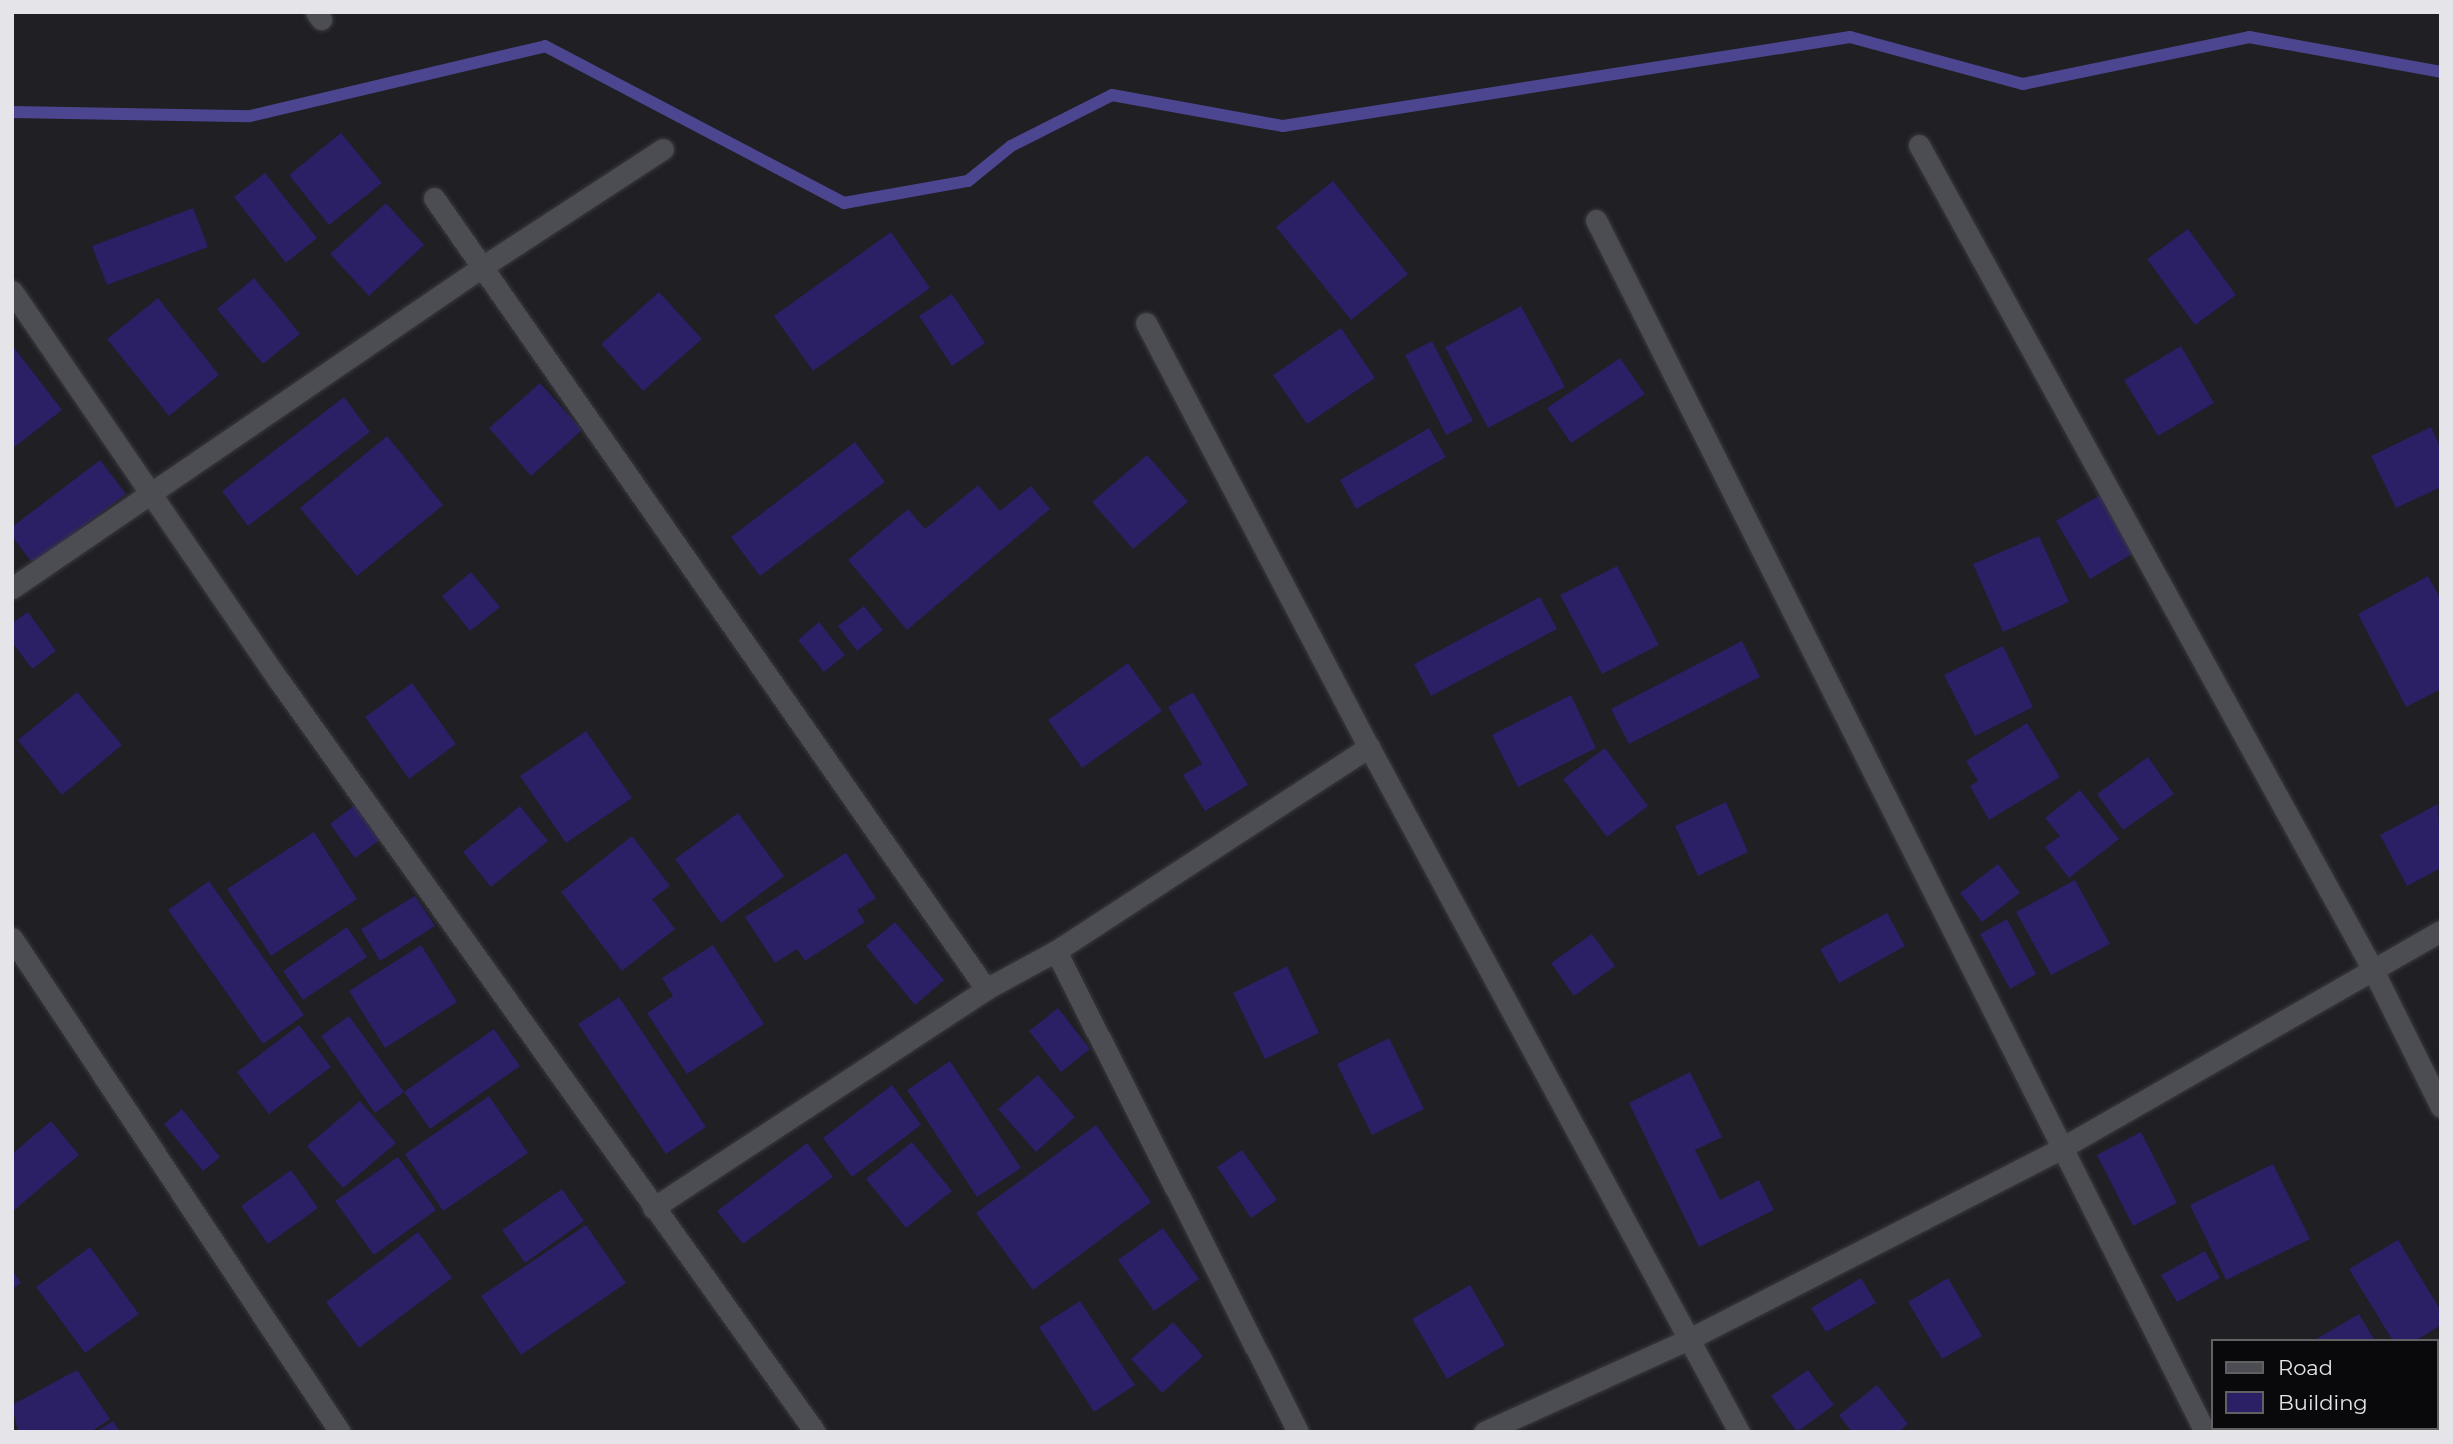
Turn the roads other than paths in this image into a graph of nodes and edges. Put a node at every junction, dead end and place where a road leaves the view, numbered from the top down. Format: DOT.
graph roads {
  1 [pos="1919,145"];
  2 [pos="663,149"];
  3 [pos="434,198"];
  4 [pos="1596,220"];
  5 [pos="482,267"];
  6 [pos="12,291"];
  7 [pos="1146,323"];
  8 [pos="152,496"];
  9 [pos="12,587"];
  10 [pos="1369,747"];
  11 [pos="2441,930"];
  12 [pos="12,938"];
  13 [pos="1056,951"];
  14 [pos="2372,968"];
  15 [pos="986,989"];
  16 [pos="2441,1107"];
  17 [pos="2060,1149"];
  18 [pos="653,1208"];
  19 [pos="1691,1338"];
  20 [pos="340,1432"];
  21 [pos="815,1432"];
  22 [pos="1298,1432"];
  23 [pos="1484,1432"];
  24 [pos="1740,1432"];
  25 [pos="2205,1432"];
  1 -- 14 [label="street"];
  2 -- 5 [label="street"];
  3 -- 5 [label="street"];
  4 -- 17 [label="street"];
  5 -- 8 [label="street"];
  5 -- 15 [label="street"];
  6 -- 8 [label="street"];
  7 -- 10 [label="street"];
  8 -- 9 [label="street"];
  8 -- 18 [label="street"];
  10 -- 13 [label="street"];
  10 -- 19 [label="street"];
  11 -- 14 [label="street"];
  12 -- 20 [label="street"];
  13 -- 15 [label="street"];
  13 -- 22 [label="street"];
  14 -- 16 [label="street"];
  14 -- 17 [label="street"];
  15 -- 18 [label="street"];
  17 -- 19 [label="street"];
  17 -- 25 [label="street"];
  18 -- 21 [label="street"];
  19 -- 23 [label="street"];
  19 -- 24 [label="street"];
}
